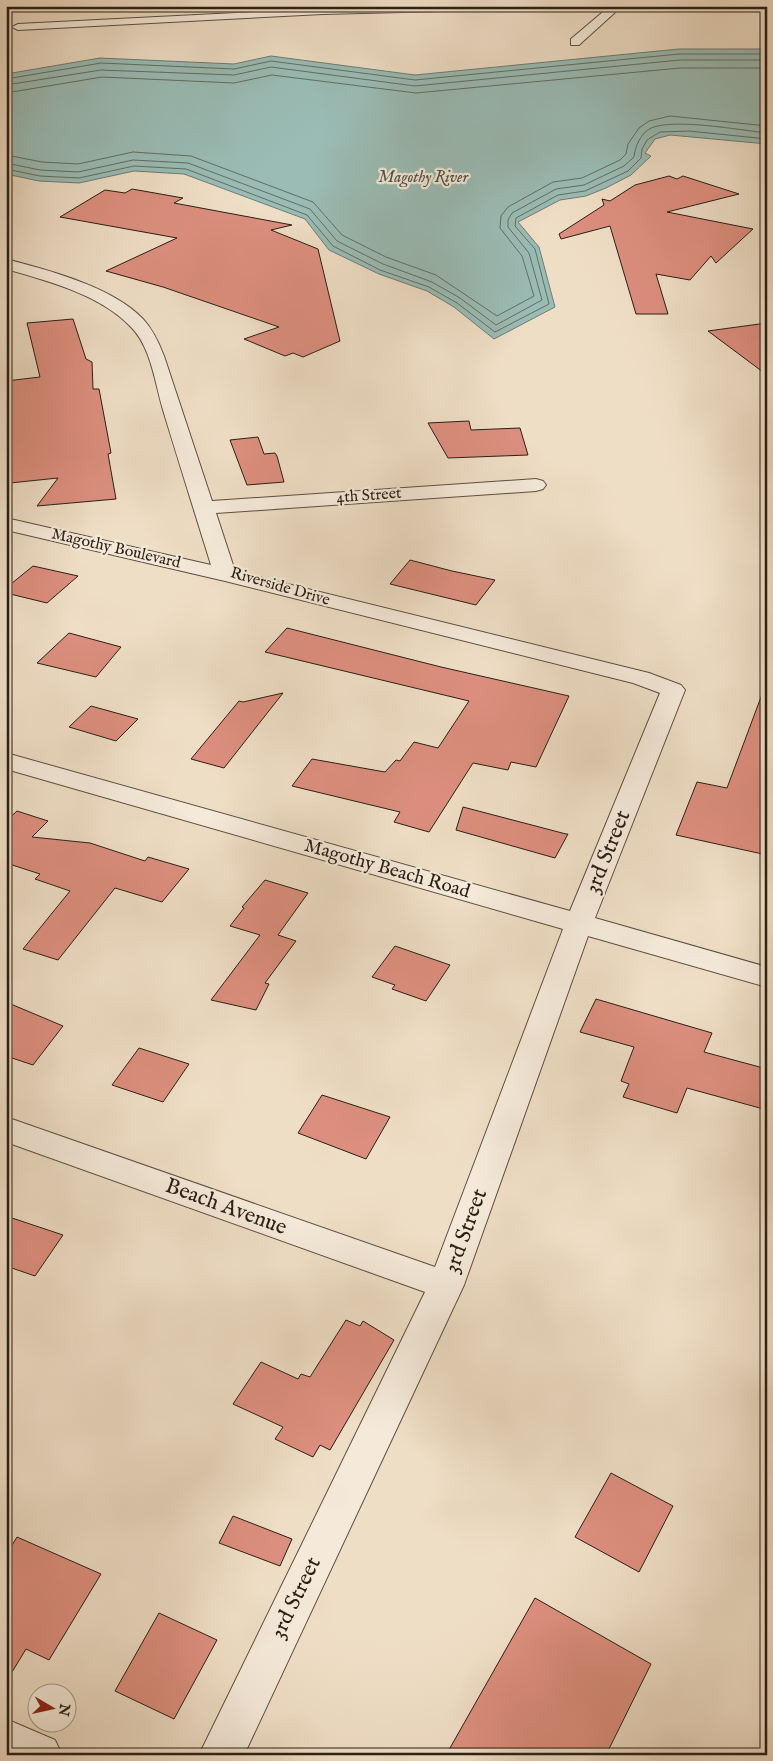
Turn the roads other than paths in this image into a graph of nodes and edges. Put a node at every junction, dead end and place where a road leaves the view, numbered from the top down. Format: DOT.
graph roads {
  1 [pos="188,6"];
  2 [pos="524,6"];
  3 [pos="617,6"];
  4 [pos="172,20"];
  5 [pos="18,27"];
  6 [pos="575,42"];
  7 [pos="6,264"];
  8 [pos="536,486"];
  9 [pos="202,508"];
  10 [pos="6,524"];
  11 [pos="225,575"];
  12 [pos="673,690"];
  13 [pos="6,761"];
  14 [pos="579,923"];
  15 [pos="767,976"];
  16 [pos="6,1128"];
  17 [pos="446,1286"];
  18 [pos="6,1741"];
  19 [pos="40,1755"];
  20 [pos="221,1755"];
  1 -- 4 [label="street"];
  2 -- 4 [label="street"];
  3 -- 6 [label="street"];
  4 -- 5 [label="street"];
  7 -- 9 [label="street, Riverside Drive"];
  8 -- 9 [label="street, 4th Street"];
  9 -- 11 [label="street, Riverside Drive"];
  10 -- 11 [label="street, Magothy Boulevard"];
  11 -- 12 [label="street, Riverside Drive"];
  12 -- 14 [label="street, 3rd Street"];
  13 -- 14 [label="street, Magothy Beach Road"];
  14 -- 15 [label="street, Magothy Beach Road"];
  14 -- 17 [label="street, 3rd Street"];
  16 -- 17 [label="street, Beach Avenue"];
  17 -- 20 [label="street, 3rd Street"];
  18 -- 19 [label="street"];
}
